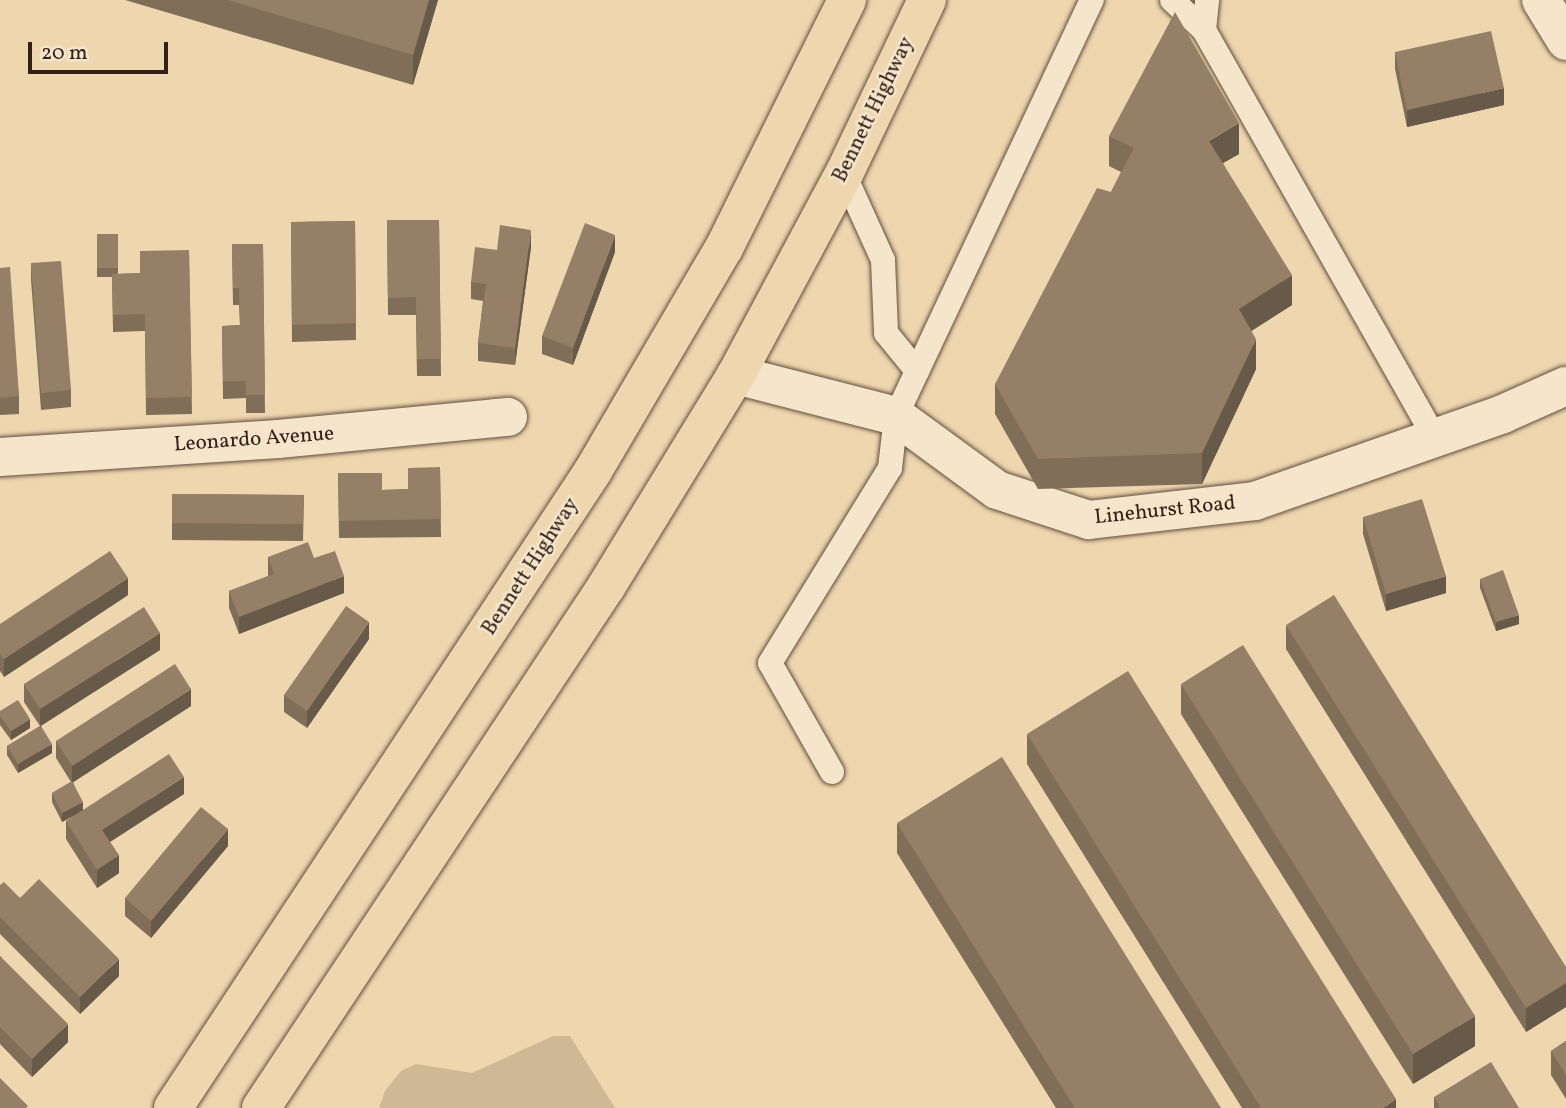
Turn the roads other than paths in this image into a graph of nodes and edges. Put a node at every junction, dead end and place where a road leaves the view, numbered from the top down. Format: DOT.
graph roads {
  1 [pos="847,0"];
  2 [pos="927,0"];
  3 [pos="1092,0"];
  4 [pos="1172,0"];
  5 [pos="1207,0"];
  6 [pos="1541,0"];
  7 [pos="1204,30"];
  8 [pos="1566,40"];
  9 [pos="844,174"];
  10 [pos="917,372"];
  11 [pos="736,375"];
  12 [pos="1566,386"];
  13 [pos="896,416"];
  14 [pos="508,417"];
  15 [pos="1434,438"];
  16 [pos="0,457"];
  17 [pos="832,772"];
  18 [pos="173,1108"];
  19 [pos="261,1108"];
  1 -- 18 [label="highway, Bennett Highway"];
  2 -- 9 [label="highway, Bennett Highway"];
  3 -- 10 [label="lane"];
  4 -- 7 [label="lane"];
  5 -- 7 [label="lane"];
  6 -- 8 [label="street"];
  7 -- 15 [label="lane"];
  9 -- 10 [label="lane"];
  9 -- 11 [label="highway, Bennett Highway"];
  10 -- 13 [label="lane"];
  11 -- 13 [label="street, Linehurst Road"];
  11 -- 19 [label="highway, Bennett Highway"];
  12 -- 15 [label="street, Linehurst Road"];
  13 -- 15 [label="street, Linehurst Road"];
  13 -- 17 [label="lane"];
  14 -- 16 [label="street, Leonardo Avenue"];
}
